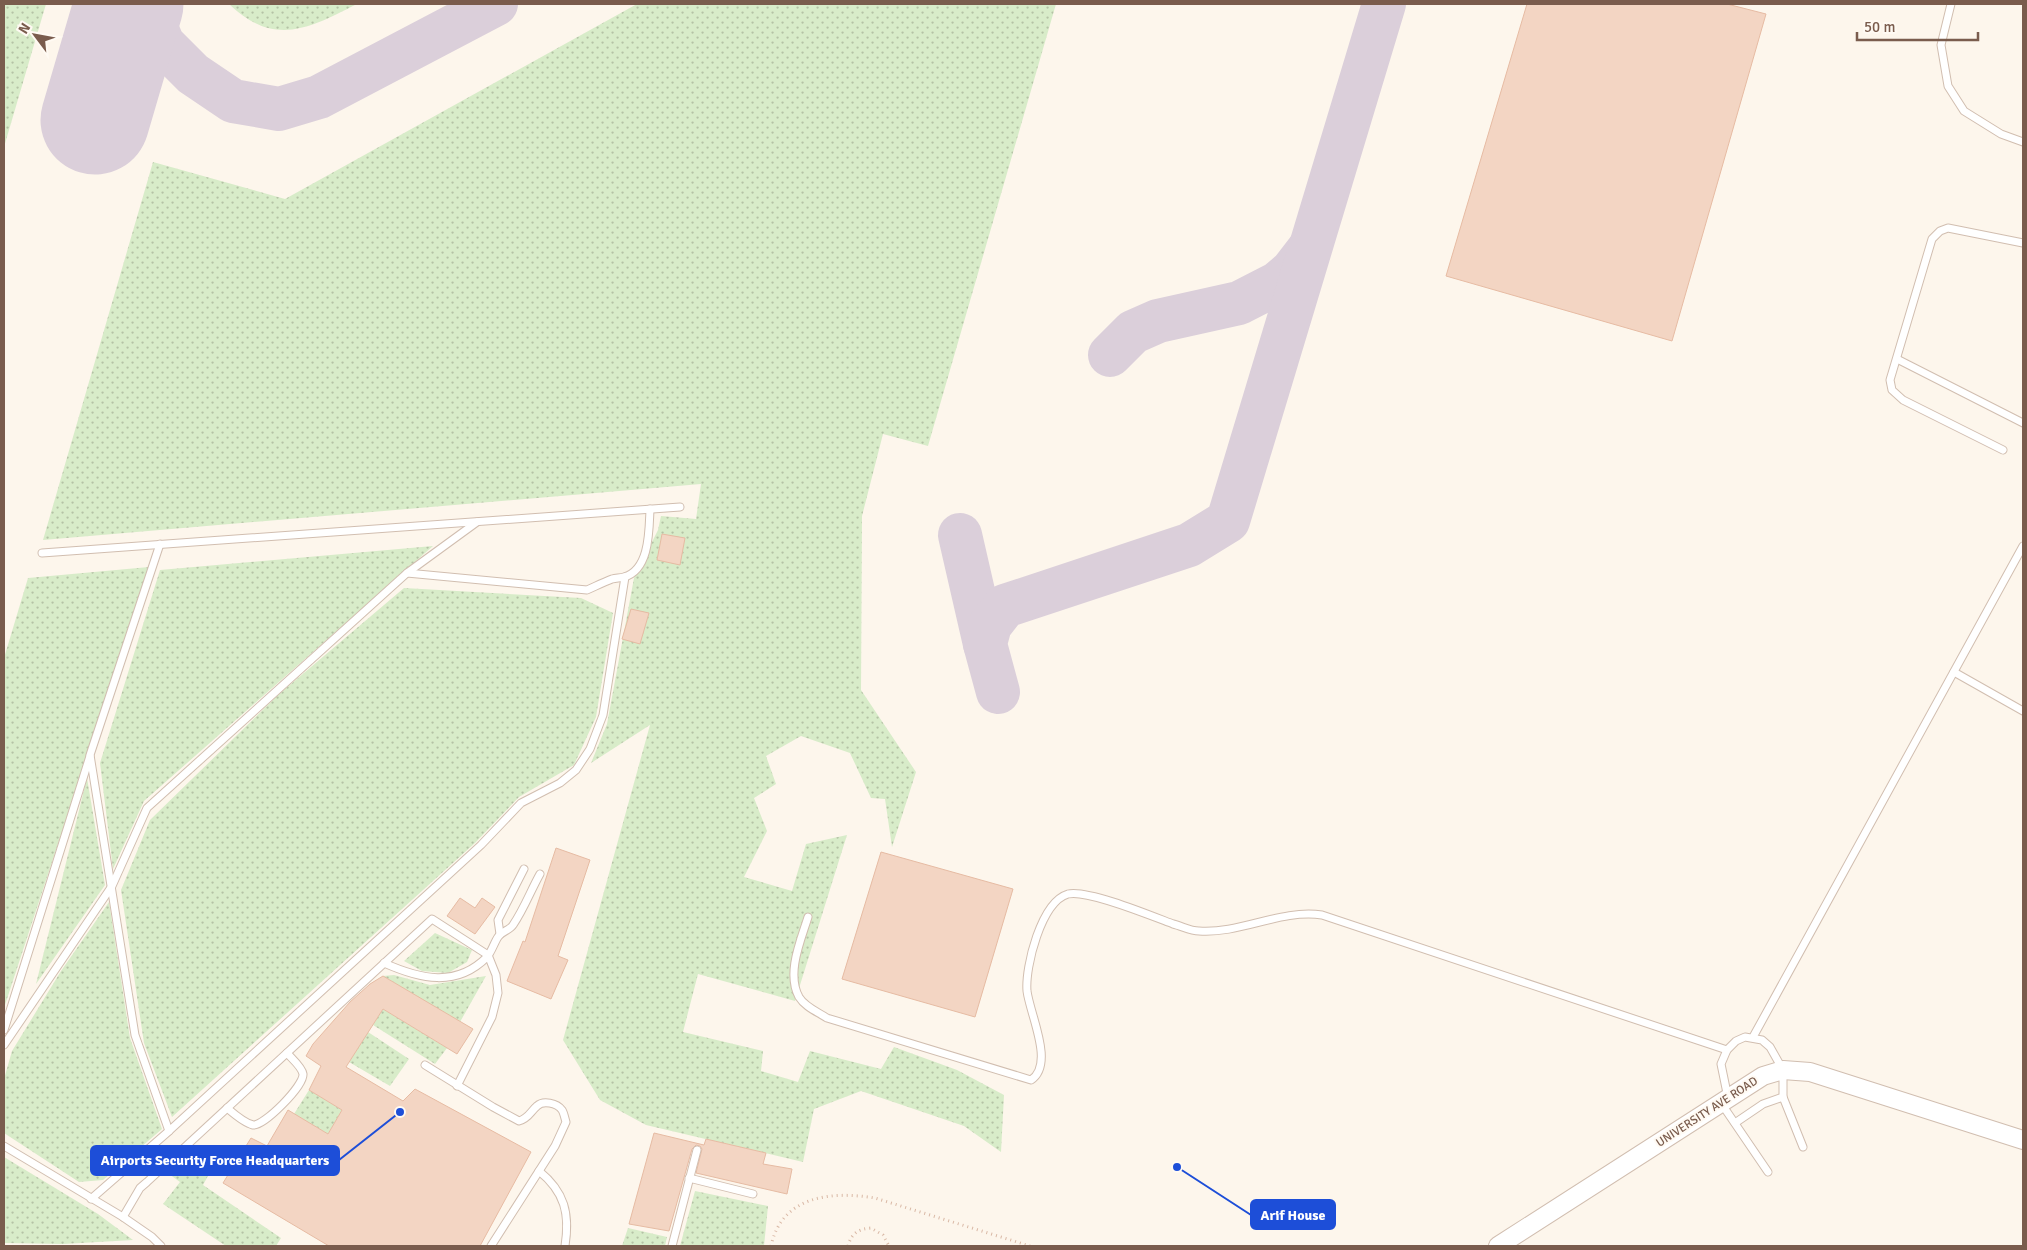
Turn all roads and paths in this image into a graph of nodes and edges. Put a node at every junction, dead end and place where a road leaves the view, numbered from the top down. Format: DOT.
graph roads {
  1 [pos="1951,4"];
  2 [pos="2023,142"];
  3 [pos="2023,243"];
  4 [pos="1897,359"];
  5 [pos="2023,423"];
  6 [pos="2003,450"];
  7 [pos="680,507"];
  8 [pos="650,509"];
  9 [pos="478,521"];
  10 [pos="160,544"];
  11 [pos="2023,546"];
  12 [pos="42,553"];
  13 [pos="407,573"];
  14 [pos="625,577"];
  15 [pos="1954,672"];
  16 [pos="2023,711"];
  17 [pos="90,755"];
  18 [pos="524,869"];
  19 [pos="540,874"];
  20 [pos="112,886"];
  21 [pos="808,917"];
  22 [pos="500,934"];
  23 [pos="488,955"];
  24 [pos="384,963"];
  25 [pos="4,1030"];
  26 [pos="1753,1037"];
  27 [pos="4,1046"];
  28 [pos="1728,1050"];
  29 [pos="287,1052"];
  30 [pos="425,1065"];
  31 [pos="1783,1070"];
  32 [pos="457,1086"];
  33 [pos="1783,1097"];
  34 [pos="1724,1101"];
  35 [pos="227,1108"];
  36 [pos="1734,1123"];
  37 [pos="169,1131"];
  38 [pos="2023,1140"];
  39 [pos="4,1146"];
  40 [pos="1803,1147"];
  41 [pos="697,1150"];
  42 [pos="538,1171"];
  43 [pos="1768,1172"];
  44 [pos="690,1178"];
  45 [pos="753,1194"];
  46 [pos="91,1199"];
  47 [pos="123,1217"];
  48 [pos="161,1246"];
  49 [pos="491,1246"];
  50 [pos="565,1246"];
  51 [pos="672,1246"];
  52 [pos="771,1246"];
  53 [pos="848,1246"];
  54 [pos="889,1246"];
  55 [pos="1030,1246"];
  56 [pos="1498,1246"];
  1 -- 2 [label="lane"];
  3 -- 4 [label="lane"];
  4 -- 5 [label="lane"];
  4 -- 6 [label="lane"];
  7 -- 8 [label="lane"];
  8 -- 9 [label="lane"];
  8 -- 14 [label="lane"];
  9 -- 10 [label="lane"];
  9 -- 13 [label="lane"];
  10 -- 12 [label="lane"];
  10 -- 17 [label="lane"];
  11 -- 15 [label="lane"];
  13 -- 14 [label="lane"];
  13 -- 20 [label="lane"];
  14 -- 37 [label="lane"];
  15 -- 16 [label="lane"];
  15 -- 26 [label="lane"];
  17 -- 20 [label="lane"];
  17 -- 25 [label="lane"];
  18 -- 22 [label="lane"];
  19 -- 22 [label="lane"];
  20 -- 27 [label="lane"];
  20 -- 37 [label="lane"];
  21 -- 28 [label="lane"];
  22 -- 23 [label="lane"];
  23 -- 24 [label="lane"];
  23 -- 24 [label="lane"];
  23 -- 32 [label="lane"];
  24 -- 29 [label="lane"];
  26 -- 28 [label="lane"];
  26 -- 31 [label="lane"];
  28 -- 34 [label="lane"];
  29 -- 35 [label="lane"];
  29 -- 35 [label="lane"];
  30 -- 32 [label="lane"];
  31 -- 33 [label="lane"];
  31 -- 34 [label="street, UNIVERSITY AVE ROAD"];
  31 -- 38 [label="street, UNIVERSITY AVE ROAD"];
  32 -- 42 [label="lane"];
  33 -- 36 [label="lane"];
  33 -- 40 [label="lane"];
  34 -- 36 [label="lane"];
  34 -- 56 [label="street, UNIVERSITY AVE ROAD"];
  35 -- 47 [label="lane"];
  36 -- 43 [label="lane"];
  37 -- 46 [label="lane"];
  39 -- 46 [label="lane"];
  41 -- 44 [label="lane"];
  42 -- 49 [label="lane"];
  42 -- 50 [label="lane"];
  44 -- 45 [label="lane"];
  44 -- 51 [label="lane"];
  46 -- 47 [label="lane"];
  47 -- 48 [label="lane"];
  52 -- 55 [label="path"];
  53 -- 54 [label="path"];
}
